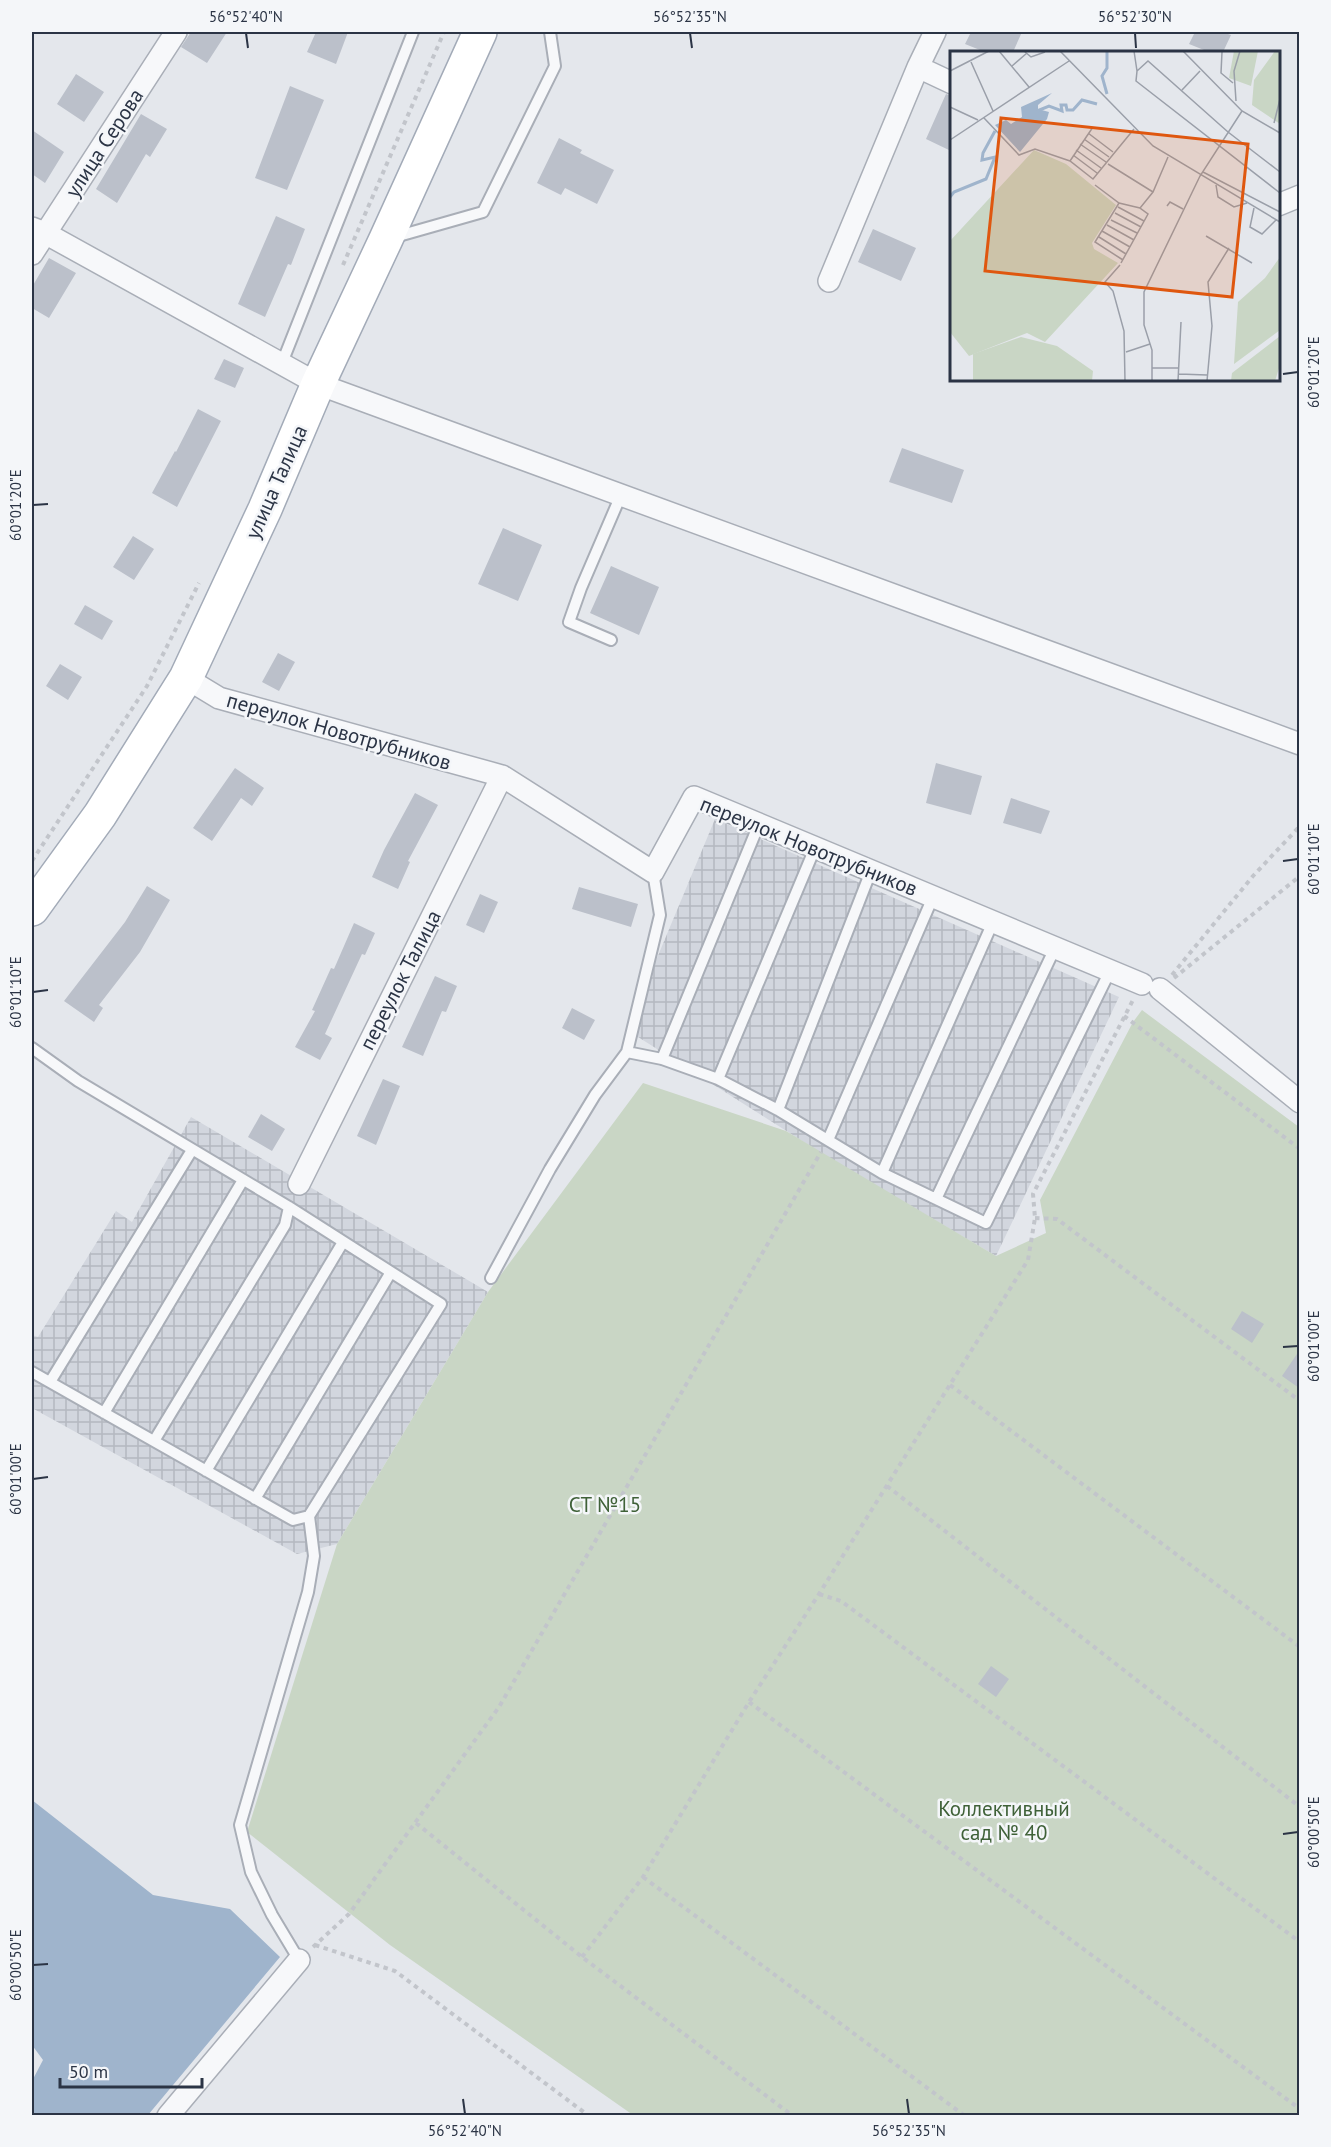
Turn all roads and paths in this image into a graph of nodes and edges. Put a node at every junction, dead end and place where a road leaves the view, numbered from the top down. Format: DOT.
graph roads {
  1 [pos="176,32"];
  2 [pos="413,32"];
  3 [pos="444,32"];
  4 [pos="480,32"];
  5 [pos="550,32"];
  6 [pos="935,32"];
  7 [pos="918,67"];
  8 [pos="950,83"];
  9 [pos="1299,196"];
  10 [pos="1280,204"];
  11 [pos="38,231"];
  12 [pos="386,239"];
  13 [pos="32,254"];
  14 [pos="340,273"];
  15 [pos="829,281"];
  16 [pos="282,363"];
  17 [pos="318,384"];
  18 [pos="621,495"];
  19 [pos="200,582"];
  20 [pos="611,640"];
  21 [pos="186,678"];
  22 [pos="1299,744"];
  23 [pos="502,776"];
  24 [pos="759,824"];
  25 [pos="1299,826"];
  26 [pos="815,848"];
  27 [pos="32,861"];
  28 [pos="871,871"];
  29 [pos="653,872"];
  30 [pos="1299,876"];
  31 [pos="933,897"];
  32 [pos="32,909"];
  33 [pos="993,922"];
  34 [pos="1055,948"];
  35 [pos="1110,971"];
  36 [pos="1151,987"];
  37 [pos="1124,1016"];
  38 [pos="32,1048"];
  39 [pos="627,1052"];
  40 [pos="662,1059"];
  41 [pos="718,1079"];
  42 [pos="1299,1102"];
  43 [pos="778,1110"];
  44 [pos="828,1140"];
  45 [pos="1299,1149"];
  46 [pos="192,1150"];
  47 [pos="882,1173"];
  48 [pos="243,1180"];
  49 [pos="299,1184"];
  50 [pos="936,1199"];
  51 [pos="289,1207"];
  52 [pos="1035,1218"];
  53 [pos="343,1242"];
  54 [pos="391,1272"];
  55 [pos="491,1278"];
  56 [pos="32,1372"];
  57 [pos="50,1382"];
  58 [pos="950,1385"];
  59 [pos="1299,1401"];
  60 [pos="104,1413"];
  61 [pos="154,1442"];
  62 [pos="206,1471"];
  63 [pos="887,1486"];
  64 [pos="255,1499"];
  65 [pos="309,1516"];
  66 [pos="819,1594"];
  67 [pos="1299,1647"];
  68 [pos="749,1702"];
  69 [pos="1299,1807"];
  70 [pos="416,1823"];
  71 [pos="643,1877"];
  72 [pos="1299,1942"];
  73 [pos="315,1945"];
  74 [pos="582,1957"];
  75 [pos="299,1960"];
  76 [pos="1299,2109"];
  77 [pos="168,2115"];
  78 [pos="589,2115"];
  79 [pos="793,2115"];
  80 [pos="965,2115"];
  1 -- 11 [label="street, улица Серова"];
  2 -- 16 [label="lane"];
  3 -- 14 [label="path"];
  4 -- 12 [label="main road, улица Талица"];
  5 -- 12 [label="lane"];
  6 -- 7 [label="street"];
  7 -- 8 [label="street"];
  7 -- 15 [label="street"];
  9 -- 10 [label="street"];
  11 -- 13 [label="street, улица Серова"];
  11 -- 16 [label="street"];
  12 -- 17 [label="main road, улица Талица"];
  16 -- 17 [label="street"];
  17 -- 18 [label="street"];
  17 -- 21 [label="main road, улица Талица"];
  18 -- 20 [label="lane"];
  18 -- 22 [label="street"];
  19 -- 27 [label="path"];
  21 -- 23 [label="street, переулок Новотрубников"];
  21 -- 32 [label="main road, улица Талица"];
  23 -- 29 [label="street, переулок Новотрубников"];
  23 -- 49 [label="street, переулок Талица"];
  24 -- 26 [label="street, переулок Новотрубников"];
  24 -- 29 [label="street, переулок Новотрубников"];
  24 -- 40 [label="lane"];
  25 -- 36 [label="path"];
  26 -- 28 [label="street, переулок Новотрубников"];
  26 -- 41 [label="lane"];
  28 -- 31 [label="street, переулок Новотрубников"];
  28 -- 43 [label="lane"];
  29 -- 39 [label="lane"];
  30 -- 36 [label="path"];
  31 -- 33 [label="street, переулок Новотрубников"];
  31 -- 44 [label="lane"];
  33 -- 34 [label="street, переулок Новотрубников"];
  33 -- 47 [label="lane"];
  34 -- 35 [label="street, переулок Новотрубников"];
  34 -- 50 [label="lane"];
  35 -- 36 [label="street, переулок Новотрубников"];
  35 -- 50 [label="lane"];
  36 -- 37 [label="path"];
  36 -- 42 [label="street, переулок Новотрубников"];
  37 -- 45 [label="path"];
  37 -- 52 [label="path"];
  38 -- 46 [label="lane"];
  39 -- 40 [label="lane"];
  39 -- 55 [label="lane"];
  40 -- 41 [label="lane"];
  41 -- 43 [label="lane"];
  43 -- 44 [label="lane"];
  44 -- 47 [label="lane"];
  44 -- 70 [label="path"];
  46 -- 48 [label="lane"];
  46 -- 57 [label="lane"];
  47 -- 50 [label="lane"];
  48 -- 51 [label="lane"];
  48 -- 60 [label="lane"];
  51 -- 53 [label="lane"];
  51 -- 61 [label="lane"];
  52 -- 58 [label="path"];
  52 -- 59 [label="path"];
  53 -- 54 [label="lane"];
  53 -- 62 [label="lane"];
  54 -- 64 [label="lane"];
  54 -- 65 [label="lane"];
  56 -- 57 [label="lane"];
  57 -- 60 [label="lane"];
  58 -- 63 [label="path"];
  58 -- 67 [label="path"];
  60 -- 61 [label="lane"];
  61 -- 62 [label="lane"];
  62 -- 64 [label="lane"];
  63 -- 66 [label="path"];
  63 -- 69 [label="path"];
  64 -- 65 [label="lane"];
  65 -- 75 [label="lane"];
  66 -- 68 [label="path"];
  66 -- 72 [label="path"];
  68 -- 71 [label="path"];
  68 -- 76 [label="path"];
  70 -- 73 [label="path"];
  70 -- 74 [label="path"];
  71 -- 74 [label="path"];
  71 -- 80 [label="path"];
  73 -- 75 [label="path"];
  73 -- 78 [label="path"];
  74 -- 79 [label="path"];
  75 -- 77 [label="street"];
}
